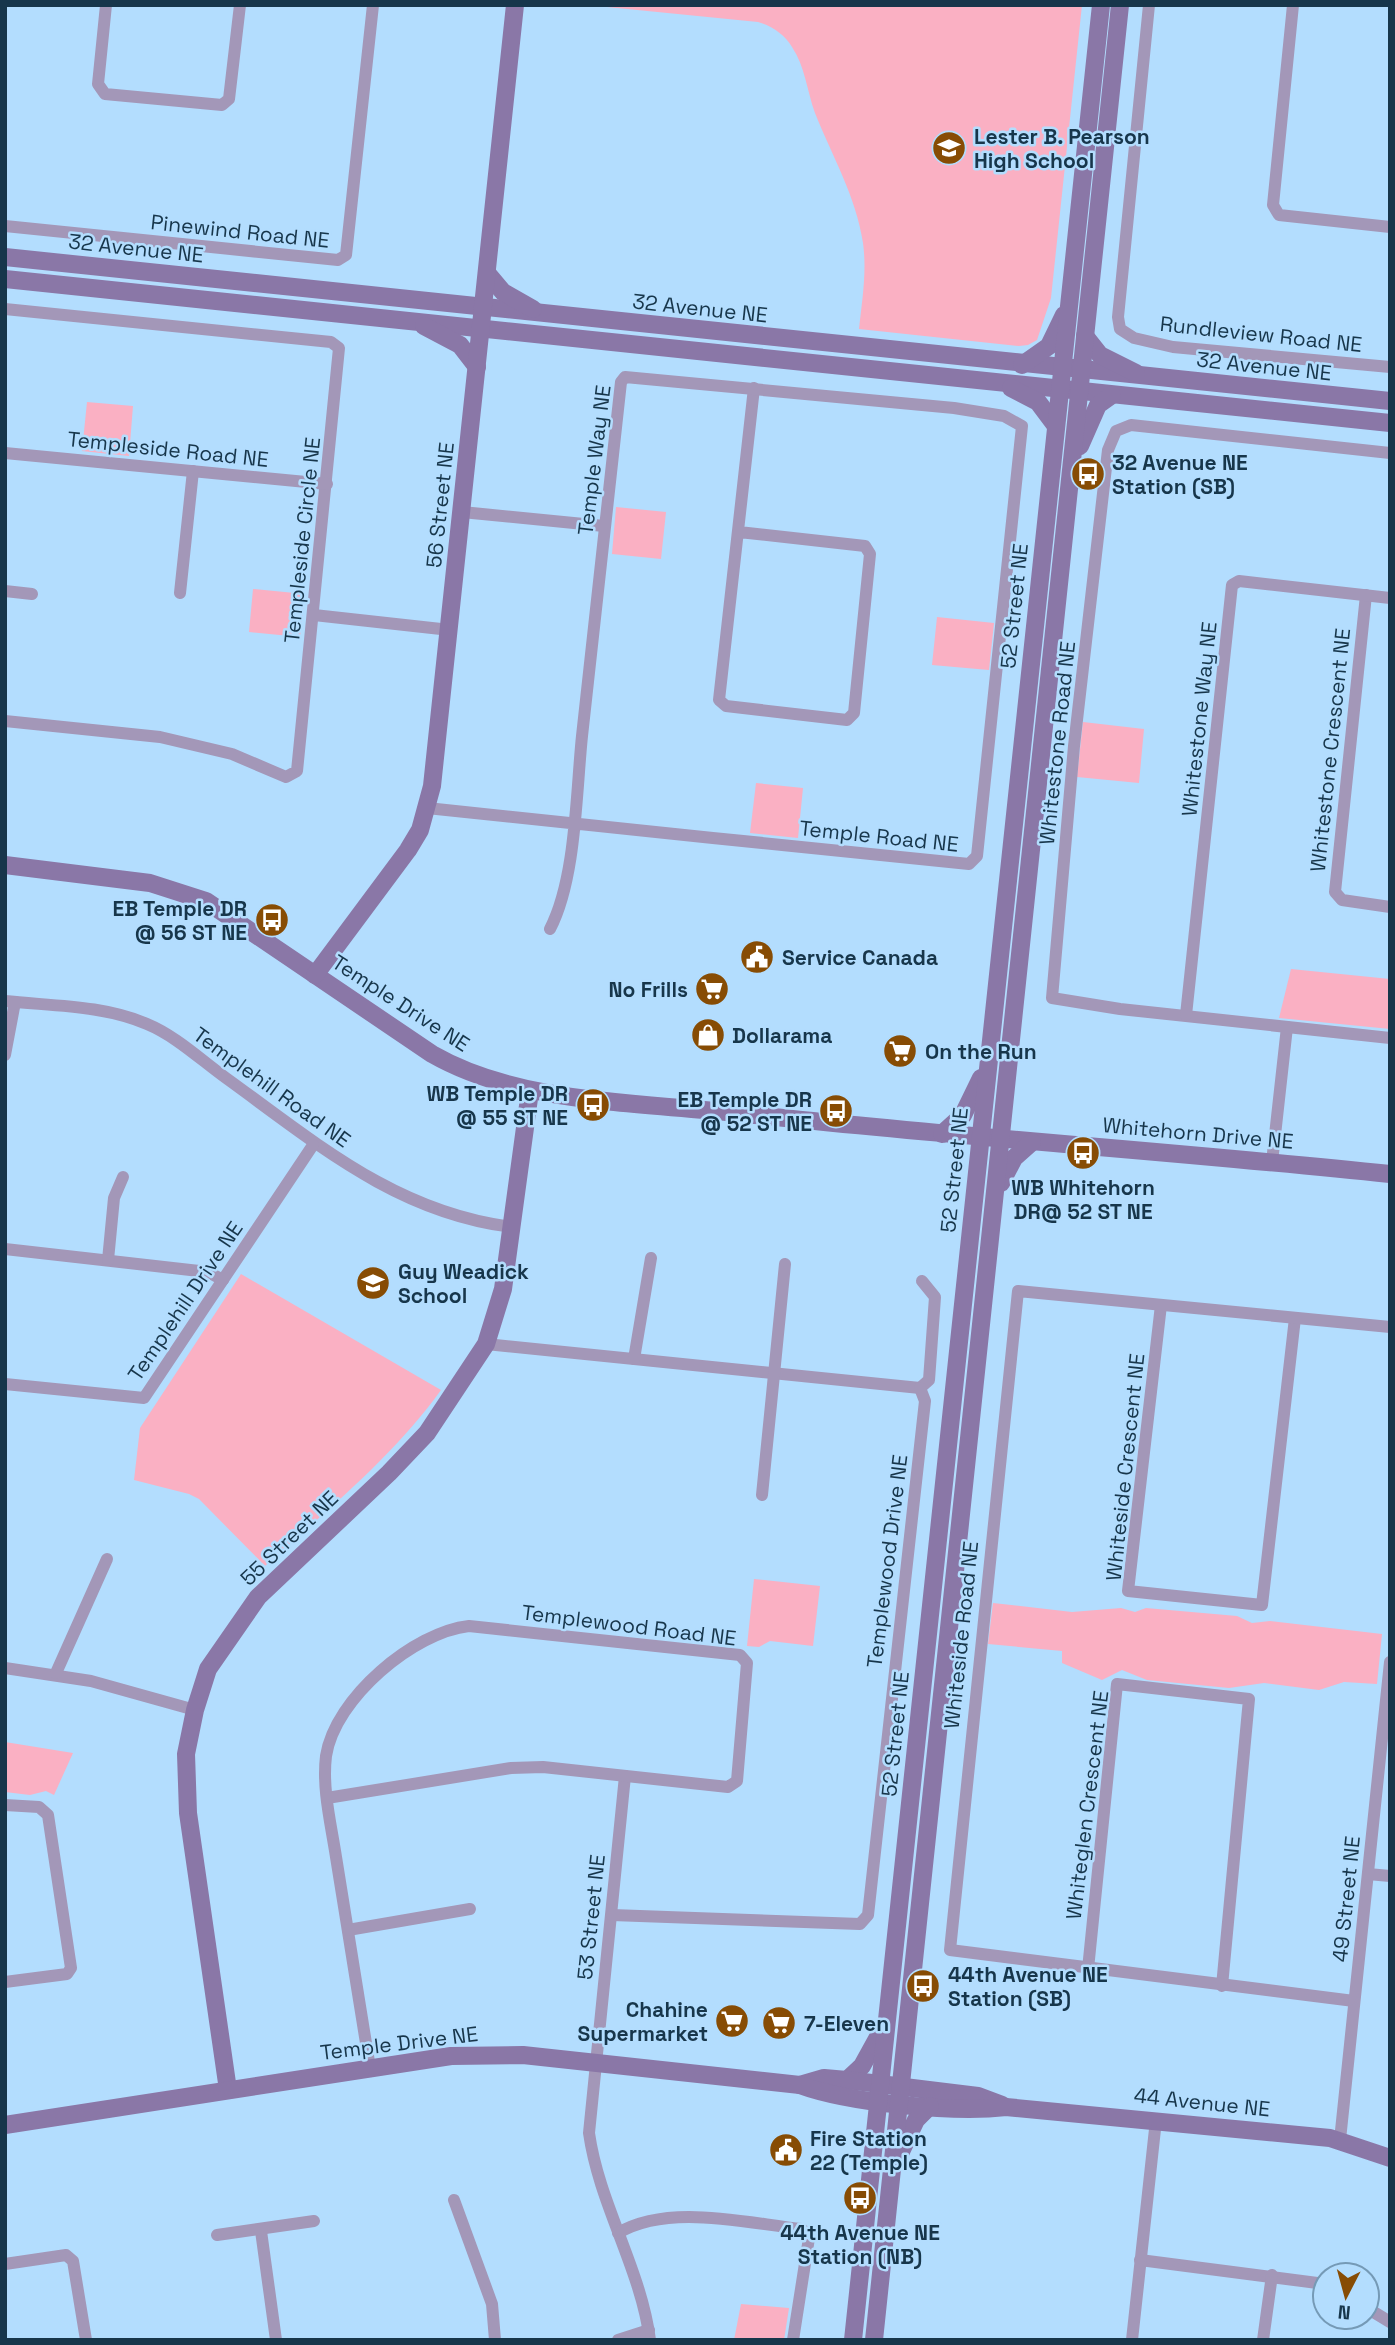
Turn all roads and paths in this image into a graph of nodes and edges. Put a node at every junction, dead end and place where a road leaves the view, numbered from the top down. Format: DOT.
graph roads {
  1 [pos="106,5"];
  2 [pos="240,5"];
  3 [pos="373,5"];
  4 [pos="515,5"];
  5 [pos="1101,5"];
  6 [pos="1120,5"];
  7 [pos="1149,5"];
  8 [pos="1289,6"];
  9 [pos="5,226"];
  10 [pos="1390,227"];
  11 [pos="5,257"];
  12 [pos="487,273"];
  13 [pos="5,279"];
  14 [pos="1069,306"];
  15 [pos="483,308"];
  16 [pos="5,309"];
  17 [pos="545,314"];
  18 [pos="418,322"];
  19 [pos="481,329"];
  20 [pos="1085,336"];
  21 [pos="1022,365"];
  22 [pos="477,367"];
  23 [pos="1390,367"];
  24 [pos="1062,369"];
  25 [pos="1082,372"];
  26 [pos="1145,378"];
  27 [pos="998,382"];
  28 [pos="754,388"];
  29 [pos="1060,388"];
  30 [pos="1080,391"];
  31 [pos="1112,395"];
  32 [pos="1390,401"];
  33 [pos="1390,423"];
  34 [pos="1021,425"];
  35 [pos="1056,426"];
  36 [pos="5,453"];
  37 [pos="1390,453"];
  38 [pos="1072,465"];
  39 [pos="193,471"];
  40 [pos="327,484"];
  41 [pos="462,512"];
  42 [pos="604,526"];
  43 [pos="738,532"];
  44 [pos="5,591"];
  45 [pos="180,593"];
  46 [pos="32,594"];
  47 [pos="1366,595"];
  48 [pos="1390,598"];
  49 [pos="314,615"];
  50 [pos="450,630"];
  51 [pos="5,721"];
  52 [pos="427,807"];
  53 [pos="573,823"];
  54 [pos="5,865"];
  55 [pos="1390,906"];
  56 [pos="550,929"];
  57 [pos="316,975"];
  58 [pos="10,1002"];
  59 [pos="1186,1016"];
  60 [pos="1287,1027"];
  61 [pos="1390,1038"];
  62 [pos="5,1055"];
  63 [pos="989,1061"];
  64 [pos="530,1091"];
  65 [pos="942,1134"];
  66 [pos="981,1138"];
  67 [pos="1002,1139"];
  68 [pos="1032,1142"];
  69 [pos="313,1145"];
  70 [pos="1272,1162"];
  71 [pos="1390,1174"];
  72 [pos="123,1177"];
  73 [pos="996,1194"];
  74 [pos="512,1227"];
  75 [pos="5,1249"];
  76 [pos="651,1258"];
  77 [pos="108,1260"];
  78 [pos="785,1264"];
  79 [pos="223,1280"];
  80 [pos="922,1281"];
  81 [pos="1161,1305"];
  82 [pos="1295,1318"];
  83 [pos="1390,1327"];
  84 [pos="486,1344"];
  85 [pos="634,1359"];
  86 [pos="774,1373"];
  87 [pos="5,1384"];
  88 [pos="920,1388"];
  89 [pos="762,1495"];
  90 [pos="107,1559"];
  91 [pos="5,1668"];
  92 [pos="1389,1670"];
  93 [pos="56,1674"];
  94 [pos="195,1710"];
  95 [pos="625,1776"];
  96 [pos="327,1798"];
  97 [pos="5,1805"];
  98 [pos="1368,1874"];
  99 [pos="1390,1876"];
  100 [pos="470,1909"];
  101 [pos="612,1915"];
  102 [pos="348,1930"];
  103 [pos="1088,1969"];
  104 [pos="5,1982"];
  105 [pos="1222,1986"];
  106 [pos="1354,2001"];
  107 [pos="888,2018"];
  108 [pos="595,2062"];
  109 [pos="370,2068"];
  110 [pos="847,2080"];
  111 [pos="800,2085"];
  112 [pos="228,2090"];
  113 [pos="880,2093"];
  114 [pos="899,2095"];
  115 [pos="930,2106"];
  116 [pos="1006,2107"];
  117 [pos="1156,2120"];
  118 [pos="5,2124"];
  119 [pos="1340,2140"];
  120 [pos="1390,2158"];
  121 [pos="892,2170"];
  122 [pos="454,2200"];
  123 [pos="314,2221"];
  124 [pos="261,2231"];
  125 [pos="618,2233"];
  126 [pos="217,2235"];
  127 [pos="1140,2260"];
  128 [pos="5,2264"];
  129 [pos="1272,2275"];
  130 [pos="1311,2282"];
  131 [pos="649,2335"];
  132 [pos="86,2340"];
  133 [pos="276,2340"];
  134 [pos="495,2340"];
  135 [pos="618,2340"];
  136 [pos="793,2340"];
  137 [pos="853,2340"];
  138 [pos="874,2340"];
  139 [pos="1132,2340"];
  140 [pos="1264,2340"];
  1 -- 2 [label="street"];
  3 -- 9 [label="street, Pinewind Road NE"];
  4 -- 12 [label="main road, 56 Street NE"];
  5 -- 14 [label="main road, 52 Street NE"];
  6 -- 20 [label="main road, 52 Street NE"];
  7 -- 23 [label="street, Rundleview Road NE"];
  8 -- 10 [label="street"];
  11 -- 15 [label="main road, 32 Avenue NE"];
  12 -- 15 [label="main road, 56 Street NE"];
  12 -- 17 [label="main road"];
  13 -- 18 [label="main road, 32 Avenue NE"];
  14 -- 21 [label="main road"];
  14 -- 24 [label="main road, 52 Street NE"];
  15 -- 17 [label="main road, 32 Avenue NE"];
  15 -- 19 [label="main road, 56 Street NE"];
  16 -- 40 [label="street, Templeside Circle NE"];
  17 -- 21 [label="main road, 32 Avenue NE"];
  18 -- 19 [label="main road, 32 Avenue NE"];
  18 -- 22 [label="main road"];
  19 -- 22 [label="main road, 56 Street NE"];
  19 -- 27 [label="main road, 32 Avenue NE"];
  20 -- 25 [label="main road, 52 Street NE"];
  20 -- 26 [label="main road"];
  21 -- 24 [label="main road, 32 Avenue NE"];
  22 -- 41 [label="main road, 56 Street NE"];
  24 -- 25 [label="main road, 32 Avenue NE"];
  24 -- 29 [label="main road, 52 Street NE"];
  25 -- 26 [label="main road, 32 Avenue NE"];
  25 -- 30 [label="main road, 52 Street NE"];
  26 -- 32 [label="main road, 32 Avenue NE"];
  27 -- 29 [label="main road, 32 Avenue NE"];
  27 -- 35 [label="main road"];
  28 -- 34 [label="street, Temple Way NE"];
  28 -- 42 [label="street, Temple Way NE"];
  28 -- 43 [label="street"];
  29 -- 30 [label="main road, 32 Avenue NE"];
  29 -- 35 [label="main road, 52 Street NE"];
  30 -- 31 [label="main road, 32 Avenue NE"];
  30 -- 38 [label="main road, 52 Street NE"];
  31 -- 33 [label="main road, 32 Avenue NE"];
  31 -- 38 [label="main road"];
  34 -- 53 [label="street, Temple Road NE"];
  35 -- 63 [label="main road, 52 Street NE"];
  36 -- 39 [label="street, Templeside Road NE"];
  37 -- 59 [label="street, Whitestone Road NE"];
  38 -- 67 [label="main road, 52 Street NE"];
  39 -- 40 [label="street, Templeside Road NE"];
  39 -- 45 [label="street"];
  40 -- 49 [label="street, Templeside Circle NE"];
  41 -- 42 [label="street"];
  41 -- 50 [label="main road, 56 Street NE"];
  42 -- 53 [label="street, Temple Way NE"];
  43 -- 43 [label="street"];
  44 -- 46 [label="street"];
  47 -- 48 [label="street, Whitestone Way NE"];
  47 -- 55 [label="street, Whitestone Crescent NE"];
  47 -- 59 [label="street, Whitestone Way NE"];
  49 -- 50 [label="street"];
  49 -- 51 [label="street, Templeside Circle NE"];
  50 -- 52 [label="main road, 56 Street NE"];
  52 -- 53 [label="street, Temple Road NE"];
  52 -- 57 [label="main road, 56 Street NE"];
  53 -- 56 [label="street, Temple Way NE"];
  54 -- 57 [label="main road, Temple Drive NE"];
  57 -- 64 [label="main road, Temple Drive NE"];
  58 -- 62 [label="street"];
  58 -- 69 [label="street, Templehill Road NE"];
  59 -- 60 [label="street, Whitestone Road NE"];
  60 -- 61 [label="street, Whitestone Road NE"];
  60 -- 70 [label="street"];
  63 -- 65 [label="main road"];
  63 -- 66 [label="main road, 52 Street NE"];
  64 -- 65 [label="main road, Temple Drive NE"];
  64 -- 74 [label="main road, 55 Street NE"];
  65 -- 66 [label="main road, Temple Drive NE"];
  66 -- 67 [label="main road, Temple Drive NE"];
  66 -- 107 [label="main road, 52 Street NE"];
  67 -- 68 [label="main road, Whitehorn Drive NE"];
  67 -- 73 [label="main road, 52 Street NE"];
  68 -- 70 [label="main road, Whitehorn Drive NE"];
  68 -- 73 [label="main road"];
  69 -- 74 [label="street, Templehill Road NE"];
  69 -- 79 [label="street, Templehill Drive NE"];
  70 -- 71 [label="main road, Whitehorn Drive NE"];
  72 -- 77 [label="street"];
  73 -- 114 [label="main road, 52 Street NE"];
  74 -- 84 [label="main road, 55 Street NE"];
  75 -- 77 [label="street"];
  76 -- 85 [label="street"];
  77 -- 79 [label="street"];
  78 -- 86 [label="street"];
  79 -- 87 [label="street, Templehill Drive NE"];
  80 -- 88 [label="street"];
  81 -- 82 [label="street, Whiteside Road NE"];
  81 -- 82 [label="street, Whiteside Crescent NE"];
  81 -- 103 [label="street, Whiteside Road NE"];
  82 -- 83 [label="street, Whiteside Road NE"];
  84 -- 85 [label="street"];
  84 -- 94 [label="main road, 55 Street NE"];
  85 -- 86 [label="street"];
  86 -- 88 [label="street"];
  86 -- 89 [label="street"];
  88 -- 101 [label="street, Templewood Drive NE"];
  90 -- 93 [label="street"];
  91 -- 93 [label="street"];
  92 -- 98 [label="street, 49 Street NE"];
  93 -- 94 [label="street"];
  94 -- 112 [label="main road, 55 Street NE"];
  95 -- 96 [label="street, Templewood Road NE"];
  95 -- 96 [label="street, Templewood Road NE"];
  95 -- 101 [label="street, 53 Street NE"];
  96 -- 102 [label="street, Templewood Road NE"];
  97 -- 104 [label="street"];
  98 -- 99 [label="street"];
  98 -- 106 [label="street, 49 Street NE"];
  100 -- 102 [label="street"];
  101 -- 108 [label="street, 53 Street NE"];
  102 -- 109 [label="street, Templewood Road NE"];
  103 -- 105 [label="street, Whiteside Road NE"];
  103 -- 105 [label="street, Whiteglen Crescent NE"];
  105 -- 106 [label="street, Whiteside Road NE"];
  106 -- 119 [label="street, 49 Street NE"];
  107 -- 110 [label="main road"];
  107 -- 113 [label="main road, 52 Street NE"];
  108 -- 109 [label="main road, Temple Drive NE"];
  108 -- 111 [label="main road, Temple Drive NE"];
  108 -- 125 [label="street, 53 Street NE"];
  109 -- 112 [label="main road, Temple Drive NE"];
  110 -- 111 [label="main road, Temple Drive NE"];
  110 -- 113 [label="main road, Temple Drive NE"];
  111 -- 113 [label="main road, Temple Drive NE"];
  112 -- 118 [label="main road, Temple Drive NE"];
  113 -- 114 [label="main road, 44 Avenue NE"];
  113 -- 137 [label="main road, 52 Street NE"];
  114 -- 115 [label="main road, 44 Avenue NE"];
  114 -- 116 [label="main road, 44 Avenue NE"];
  114 -- 121 [label="main road, 52 Street NE"];
  115 -- 116 [label="main road, 44 Avenue NE"];
  115 -- 121 [label="main road"];
  116 -- 117 [label="main road, 44 Avenue NE"];
  117 -- 119 [label="main road, 44 Avenue NE"];
  117 -- 127 [label="street"];
  119 -- 120 [label="main road, 44 Avenue NE"];
  121 -- 138 [label="main road, 52 Street NE"];
  122 -- 134 [label="street"];
  123 -- 124 [label="street"];
  124 -- 126 [label="street"];
  124 -- 133 [label="street"];
  125 -- 131 [label="street, 53 Street NE"];
  125 -- 136 [label="street"];
  127 -- 129 [label="street"];
  127 -- 139 [label="street"];
  128 -- 132 [label="street"];
  129 -- 130 [label="street"];
  129 -- 140 [label="street"];
  131 -- 135 [label="street"];
}
